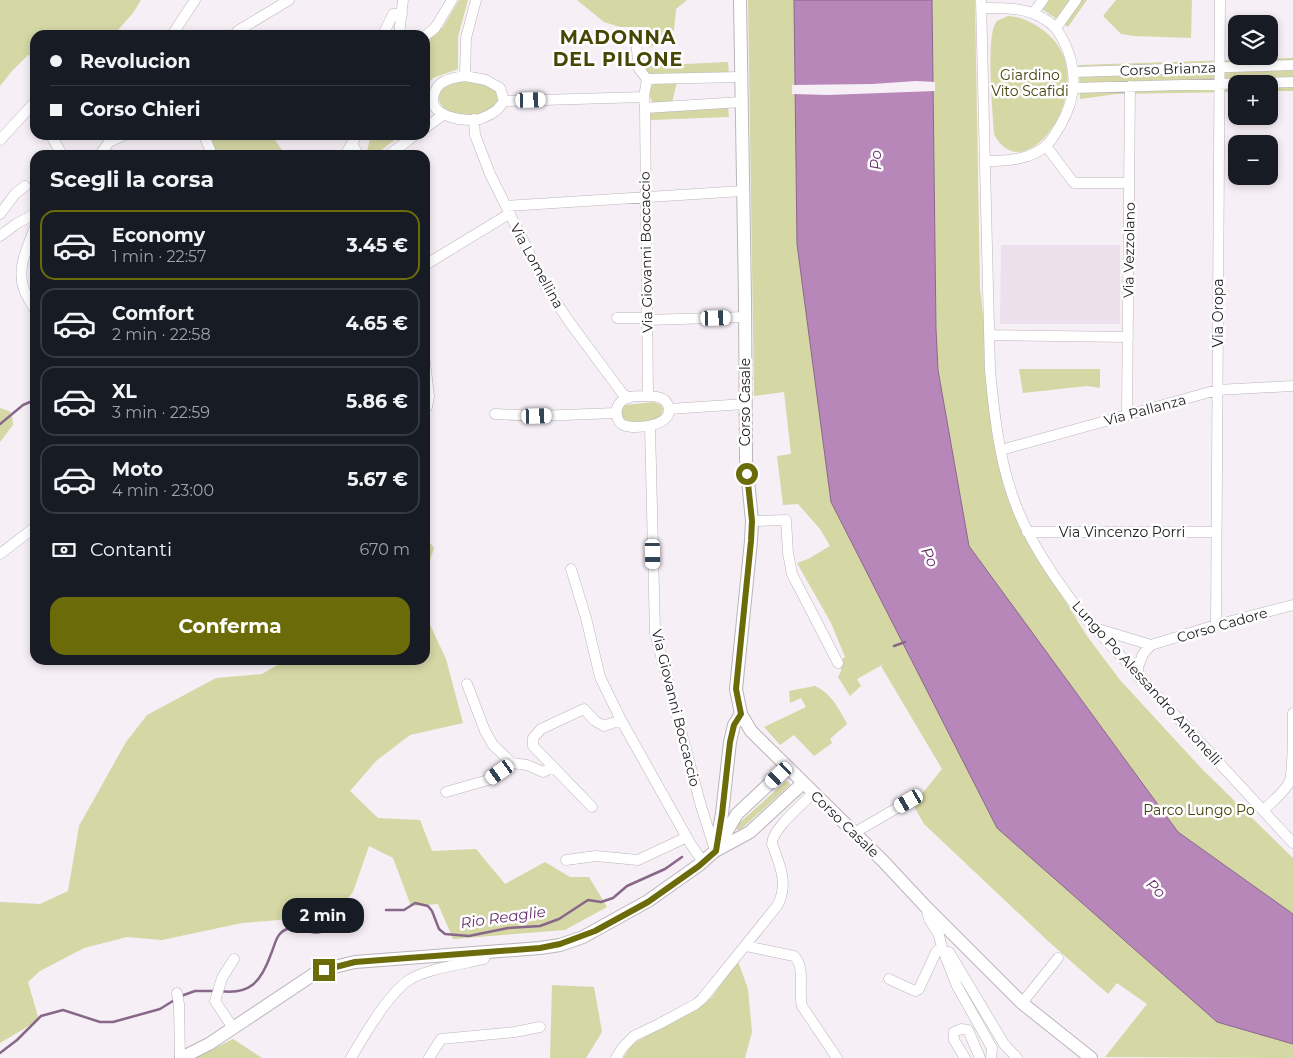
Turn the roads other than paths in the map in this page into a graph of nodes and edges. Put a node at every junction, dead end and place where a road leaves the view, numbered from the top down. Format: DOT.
graph roads {
  1 [pos="195,0"];
  2 [pos="289,0"];
  3 [pos="403,0"];
  4 [pos="452,0"];
  5 [pos="476,0"];
  6 [pos="740,0"];
  7 [pos="1043,0"];
  8 [pos="1076,0"];
  9 [pos="1220,0"];
  10 [pos="981,4"];
  11 [pos="1033,13"];
  12 [pos="402,14"];
  13 [pos="1056,28"];
  14 [pos="175,30"];
  15 [pos="239,30"];
  16 [pos="385,30"];
  17 [pos="400,30"];
  18 [pos="430,32"];
  19 [pos="636,41"];
  20 [pos="1293,65"];
  21 [pos="1219,67"];
  22 [pos="1074,72"];
  23 [pos="465,76"];
  24 [pos="740,77"];
  25 [pos="647,80"];
  26 [pos="1293,82"];
  27 [pos="1219,83"];
  28 [pos="1130,86"];
  29 [pos="1074,88"];
  30 [pos="644,97"];
  31 [pos="504,101"];
  32 [pos="741,102"];
  33 [pos="30,107"];
  34 [pos="645,108"];
  35 [pos="443,115"];
  36 [pos="474,119"];
  37 [pos="430,124"];
  38 [pos="0,140"];
  39 [pos="114,140"];
  40 [pos="408,140"];
  41 [pos="1046,146"];
  42 [pos="104,150"];
  43 [pos="396,150"];
  44 [pos="985,161"];
  45 [pos="1130,183"];
  46 [pos="25,186"];
  47 [pos="743,191"];
  48 [pos="645,196"];
  49 [pos="508,210"];
  50 [pos="0,214"];
  51 [pos="30,217"];
  52 [pos="0,236"];
  53 [pos="30,242"];
  54 [pos="430,262"];
  55 [pos="30,301"];
  56 [pos="745,317"];
  57 [pos="617,318"];
  58 [pos="647,320"];
  59 [pos="990,335"];
  60 [pos="1128,337"];
  61 [pos="1293,386"];
  62 [pos="1217,390"];
  63 [pos="648,396"];
  64 [pos="630,398"];
  65 [pos="745,404"];
  66 [pos="669,409"];
  67 [pos="616,413"];
  68 [pos="495,414"];
  69 [pos="1127,415"];
  70 [pos="650,426"];
  71 [pos="1001,450"];
  72 [pos="752,521"];
  73 [pos="30,531"];
  74 [pos="1028,532"];
  75 [pos="1216,532"];
  76 [pos="0,554"];
  77 [pos="572,569"];
  78 [pos="1293,605"];
  79 [pos="1216,625"];
  80 [pos="1094,628"];
  81 [pos="1136,641"];
  82 [pos="1151,645"];
  83 [pos="1119,654"];
  84 [pos="1142,654"];
  85 [pos="838,663"];
  86 [pos="1138,677"];
  87 [pos="467,684"];
  88 [pos="1293,713"];
  89 [pos="741,714"];
  90 [pos="621,720"];
  91 [pos="512,763"];
  92 [pos="553,767"];
  93 [pos="788,768"];
  94 [pos="803,783"];
  95 [pos="446,792"];
  96 [pos="813,793"];
  97 [pos="909,801"];
  98 [pos="592,807"];
  99 [pos="702,809"];
  100 [pos="742,809"];
  101 [pos="1264,810"];
  102 [pos="722,814"];
  103 [pos="854,833"];
  104 [pos="687,837"];
  105 [pos="1293,843"];
  106 [pos="716,851"];
  107 [pos="566,860"];
  108 [pos="703,862"];
  109 [pos="926,907"];
  110 [pos="746,946"];
  111 [pos="942,946"];
  112 [pos="487,951"];
  113 [pos="1058,958"];
  114 [pos="234,959"];
  115 [pos="889,979"];
  116 [pos="177,993"];
  117 [pos="1022,1003"];
  118 [pos="540,1027"];
  119 [pos="233,1028"];
  120 [pos="181,1058"];
  121 [pos="351,1058"];
  122 [pos="429,1058"];
  123 [pos="616,1058"];
  124 [pos="837,1058"];
  125 [pos="965,1058"];
  126 [pos="980,1058"];
  127 [pos="991,1058"];
  128 [pos="1017,1058"];
  129 [pos="1091,1058"];
  1 -- 14 [label="street"];
  2 -- 15 [label="street"];
  3 -- 12 [label="street"];
  4 -- 18 [label="street"];
  5 -- 23 [label="street"];
  6 -- 24 [label="main road, Corso Casale"];
  7 -- 11 [label="street"];
  8 -- 13 [label="street"];
  9 -- 21 [label="street, Via Oropa"];
  10 -- 11 [label="street"];
  10 -- 44 [label="street, Lungo Po Alessandro Antonelli"];
  11 -- 13 [label="street"];
  12 -- 16 [label="street"];
  12 -- 17 [label="street"];
  13 -- 22 [label="street"];
  19 -- 25 [label="street"];
  20 -- 21 [label="street, Corso Brianza"];
  21 -- 22 [label="street, Corso Brianza"];
  21 -- 27 [label="street, Via Oropa"];
  22 -- 29 [label="street"];
  23 -- 31 [label="street"];
  23 -- 35 [label="street"];
  24 -- 25 [label="street"];
  24 -- 32 [label="main road, Corso Casale"];
  25 -- 30 [label="street, Via Giovanni Boccaccio"];
  26 -- 27 [label="street, Corso Brianza"];
  27 -- 28 [label="street, Corso Brianza"];
  27 -- 62 [label="street, Via Oropa"];
  28 -- 29 [label="street, Corso Brianza"];
  28 -- 45 [label="street, Via Vezzolano"];
  29 -- 41 [label="street"];
  30 -- 31 [label="street"];
  30 -- 34 [label="street, Via Giovanni Boccaccio"];
  31 -- 36 [label="street"];
  32 -- 34 [label="street"];
  32 -- 47 [label="main road, Corso Casale"];
  33 -- 38 [label="street"];
  34 -- 48 [label="street, Via Giovanni Boccaccio"];
  35 -- 36 [label="street"];
  35 -- 37 [label="street"];
  36 -- 49 [label="street, Via Lomellina"];
  39 -- 42 [label="street"];
  40 -- 43 [label="street"];
  41 -- 44 [label="street"];
  41 -- 45 [label="street"];
  44 -- 59 [label="street, Lungo Po Alessandro Antonelli"];
  45 -- 60 [label="street, Via Vezzolano"];
  46 -- 50 [label="street"];
  47 -- 48 [label="street"];
  47 -- 56 [label="main road, Corso Casale"];
  48 -- 49 [label="street"];
  48 -- 58 [label="street, Via Giovanni Boccaccio"];
  49 -- 54 [label="street"];
  49 -- 64 [label="street, Via Lomellina"];
  51 -- 52 [label="street"];
  53 -- 55 [label="street"];
  56 -- 58 [label="street"];
  56 -- 65 [label="main road, Corso Casale"];
  57 -- 58 [label="street"];
  58 -- 63 [label="street, Via Giovanni Boccaccio"];
  59 -- 60 [label="street"];
  59 -- 71 [label="street, Lungo Po Alessandro Antonelli"];
  60 -- 69 [label="street, Via Vezzolano"];
  61 -- 62 [label="street, Via Pallanza"];
  62 -- 69 [label="street, Via Pallanza"];
  62 -- 75 [label="street, Via Oropa"];
  63 -- 64 [label="street"];
  63 -- 66 [label="street"];
  64 -- 67 [label="street"];
  65 -- 66 [label="street"];
  65 -- 72 [label="main road, Corso Casale"];
  66 -- 70 [label="street"];
  67 -- 68 [label="street"];
  67 -- 70 [label="street"];
  69 -- 71 [label="street, Via Pallanza"];
  70 -- 99 [label="street, Via Giovanni Boccaccio"];
  71 -- 74 [label="street, Lungo Po Alessandro Antonelli"];
  72 -- 85 [label="street"];
  72 -- 89 [label="main road, Corso Casale"];
  73 -- 76 [label="street"];
  74 -- 75 [label="street, Via Vincenzo Porri"];
  74 -- 80 [label="street, Lungo Po Alessandro Antonelli"];
  75 -- 79 [label="street, Via Oropa"];
  77 -- 90 [label="street"];
  78 -- 79 [label="street, Corso Cadore"];
  79 -- 82 [label="street, Corso Cadore"];
  80 -- 81 [label="street"];
  80 -- 83 [label="street, Lungo Po Alessandro Antonelli"];
  81 -- 82 [label="street"];
  81 -- 83 [label="street"];
  82 -- 84 [label="street, Corso Cadore"];
  83 -- 84 [label="street"];
  83 -- 86 [label="street, Lungo Po Alessandro Antonelli"];
  84 -- 86 [label="street"];
  86 -- 101 [label="street, Lungo Po Alessandro Antonelli"];
  87 -- 91 [label="street"];
  88 -- 101 [label="street"];
  89 -- 93 [label="main road, Corso Casale"];
  89 -- 102 [label="main road"];
  90 -- 92 [label="street"];
  90 -- 104 [label="street"];
  91 -- 92 [label="street"];
  91 -- 95 [label="street"];
  92 -- 98 [label="street"];
  93 -- 94 [label="main road, Corso Casale"];
  93 -- 100 [label="main road"];
  94 -- 96 [label="main road, Corso Casale"];
  94 -- 106 [label="main road"];
  96 -- 103 [label="main road, Corso Casale"];
  96 -- 110 [label="street"];
  97 -- 103 [label="street"];
  99 -- 102 [label="street"];
  99 -- 106 [label="street, Via Giovanni Boccaccio"];
  100 -- 102 [label="main road"];
  100 -- 106 [label="main road"];
  101 -- 105 [label="street, Lungo Po Alessandro Antonelli"];
  102 -- 106 [label="main road"];
  103 -- 109 [label="main road, Corso Casale"];
  104 -- 107 [label="street"];
  104 -- 108 [label="street"];
  106 -- 108 [label="main road"];
  108 -- 112 [label="main road"];
  109 -- 111 [label="street"];
  109 -- 117 [label="main road, Corso Casale"];
  110 -- 123 [label="street"];
  110 -- 124 [label="street"];
  111 -- 115 [label="street"];
  111 -- 127 [label="street"];
  111 -- 128 [label="street"];
  112 -- 119 [label="main road"];
  112 -- 121 [label="street"];
  113 -- 117 [label="street"];
  114 -- 119 [label="street"];
  116 -- 120 [label="street"];
  117 -- 129 [label="main road, Corso Casale"];
  118 -- 122 [label="street"];
  119 -- 120 [label="main road"];
  125 -- 126 [label="street"];
}
